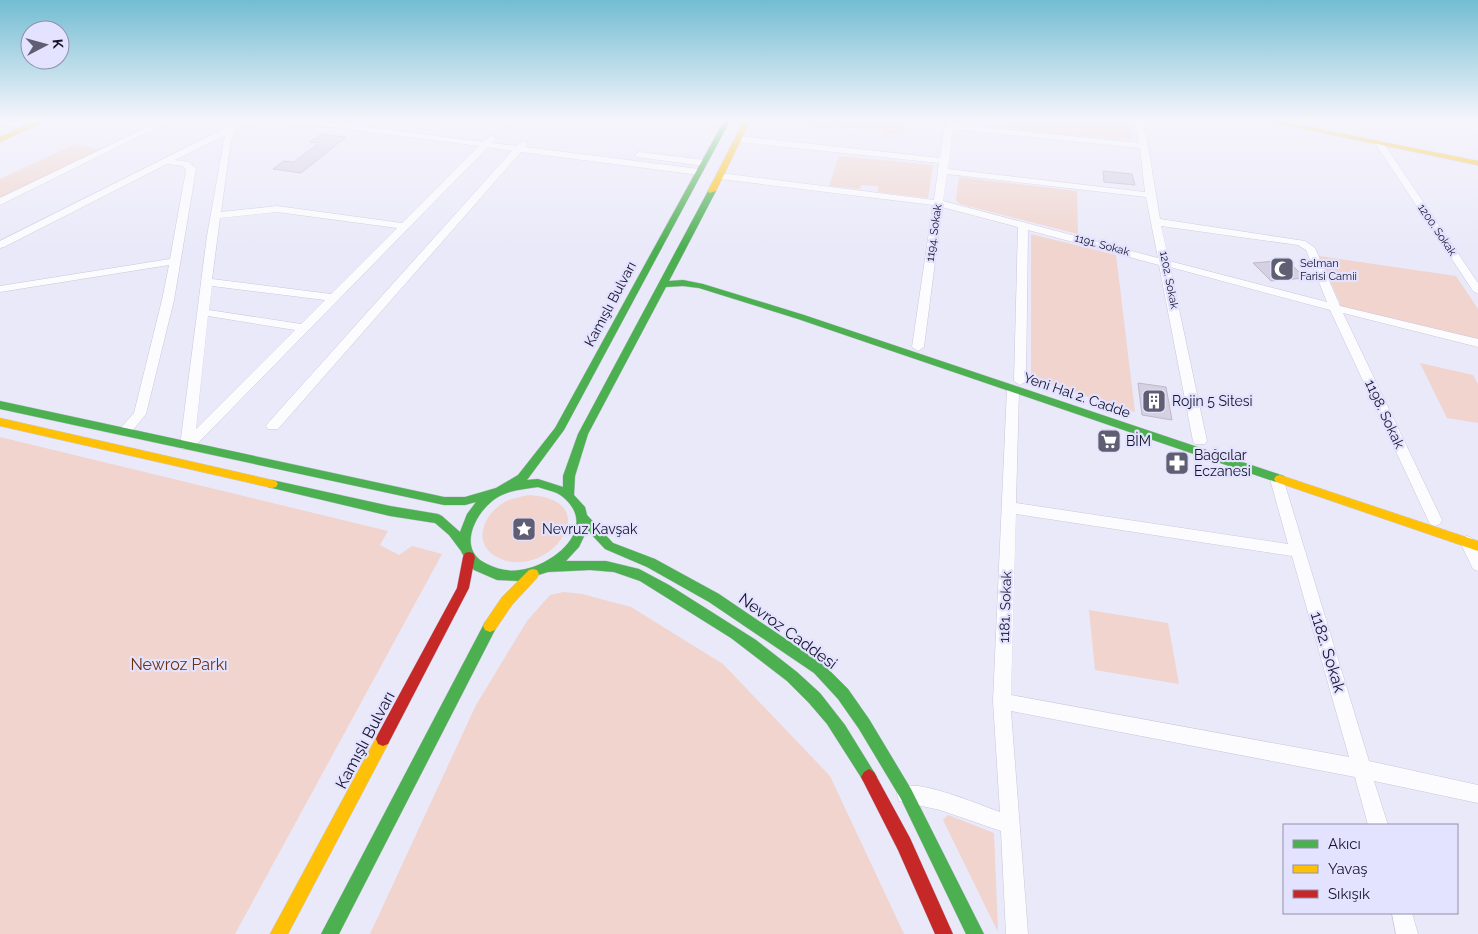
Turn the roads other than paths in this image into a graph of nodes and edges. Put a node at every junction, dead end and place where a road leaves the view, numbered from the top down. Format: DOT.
graph roads {
  1 [pos="81,163"];
  2 [pos="162,163"];
  3 [pos="181,163"];
  4 [pos="223,163"];
  5 [pos="467,163"];
  6 [pos="507,163"];
  7 [pos="664,163"];
  8 [pos="704,163"];
  9 [pos="727,163"];
  10 [pos="917,163"];
  11 [pos="943,163"];
  12 [pos="1146,163"];
  13 [pos="1392,163"];
  14 [pos="942,166"];
  15 [pos="702,167"];
  16 [pos="720,176"];
  17 [pos="1150,195"];
  18 [pos="0,202"];
  19 [pos="939,203"];
  20 [pos="215,216"];
  21 [pos="1156,222"];
  22 [pos="1023,225"];
  23 [pos="404,226"];
  24 [pos="0,245"];
  25 [pos="175,261"];
  26 [pos="676,261"];
  27 [pos="1165,262"];
  28 [pos="207,282"];
  29 [pos="664,284"];
  30 [pos="0,289"];
  31 [pos="1478,291"];
  32 [pos="332,298"];
  33 [pos="1335,308"];
  34 [pos="203,312"];
  35 [pos="302,328"];
  36 [pos="1478,343"];
  37 [pos="918,347"];
  38 [pos="1016,385"];
  39 [pos="0,405"];
  40 [pos="0,422"];
  41 [pos="273,426"];
  42 [pos="124,432"];
  43 [pos="1200,441"];
  44 [pos="187,446"];
  45 [pos="1277,479"];
  46 [pos="502,490"];
  47 [pos="569,494"];
  48 [pos="1009,508"];
  49 [pos="583,518"];
  50 [pos="1435,520"];
  51 [pos="1474,541"];
  52 [pos="1298,551"];
  53 [pos="466,552"];
  54 [pos="1478,565"];
  55 [pos="550,567"];
  56 [pos="533,574"];
  57 [pos="1002,701"];
  58 [pos="1363,770"];
  59 [pos="906,794"];
  60 [pos="1478,794"];
  61 [pos="1378,824"];
  62 [pos="1010,825"];
  63 [pos="1402,914"];
  64 [pos="279,934"];
  65 [pos="330,934"];
  66 [pos="944,934"];
  67 [pos="975,934"];
  68 [pos="1017,934"];
  69 [pos="1407,934"];
  1 -- 18 [label="street"];
  2 -- 24 [label="street"];
  3 -- 25 [label="street"];
  4 -- 20 [label="street"];
  5 -- 23 [label="street"];
  6 -- 41 [label="street"];
  7 -- 15 [label="street"];
  8 -- 15 [label="main road, Kamışlı Bulvarı"];
  9 -- 16 [label="main road"];
  10 -- 14 [label="street"];
  11 -- 14 [label="street, 1194. Sokak"];
  12 -- 17 [label="street, 1202. Sokak"];
  13 -- 31 [label="street, 1200. Sokak"];
  14 -- 17 [label="street"];
  14 -- 19 [label="street, 1194. Sokak"];
  15 -- 46 [label="main road, Kamışlı Bulvarı"];
  16 -- 19 [label="street, 1191. Sokak"];
  16 -- 26 [label="main road"];
  17 -- 21 [label="street, 1202. Sokak"];
  19 -- 22 [label="street, 1191. Sokak"];
  19 -- 37 [label="street, 1194. Sokak"];
  20 -- 23 [label="street"];
  20 -- 28 [label="street"];
  21 -- 27 [label="street, 1202. Sokak"];
  21 -- 33 [label="street, 1198. Sokak"];
  22 -- 27 [label="street, 1191. Sokak"];
  22 -- 38 [label="street, 1181. Sokak"];
  23 -- 32 [label="street"];
  25 -- 30 [label="street"];
  25 -- 42 [label="street"];
  26 -- 29 [label="main road"];
  26 -- 37 [label="main road"];
  27 -- 33 [label="street, 1191. Sokak"];
  27 -- 43 [label="street, 1202. Sokak"];
  28 -- 32 [label="street"];
  28 -- 34 [label="street"];
  29 -- 38 [label="main road, Yeni Hal 2. Cadde"];
  29 -- 47 [label="main road"];
  32 -- 35 [label="street"];
  33 -- 36 [label="street, 1191. Sokak"];
  33 -- 50 [label="street, 1198. Sokak"];
  34 -- 35 [label="street"];
  34 -- 44 [label="street"];
  35 -- 44 [label="street"];
  37 -- 38 [label="main road"];
  38 -- 43 [label="main road"];
  38 -- 45 [label="main road, Yeni Hal 2. Cadde"];
  38 -- 48 [label="street, 1181. Sokak"];
  39 -- 42 [label="main road"];
  40 -- 53 [label="main road"];
  42 -- 44 [label="main road"];
  43 -- 50 [label="main road"];
  44 -- 46 [label="main road"];
  45 -- 51 [label="main road, Yeni Hal 2. Cadde"];
  45 -- 52 [label="street, 1182. Sokak"];
  46 -- 47 [label="main road"];
  46 -- 53 [label="main road"];
  47 -- 49 [label="main road"];
  48 -- 52 [label="street"];
  48 -- 57 [label="street, 1181. Sokak"];
  49 -- 55 [label="main road"];
  49 -- 59 [label="main road, Nevroz Caddesi"];
  50 -- 51 [label="main road"];
  51 -- 54 [label="street"];
  52 -- 58 [label="street, 1182. Sokak"];
  53 -- 56 [label="main road"];
  53 -- 64 [label="main road, Kamışlı Bulvarı"];
  55 -- 56 [label="main road"];
  55 -- 66 [label="main road"];
  56 -- 65 [label="main road"];
  57 -- 58 [label="street"];
  57 -- 62 [label="street, 1181. Sokak"];
  58 -- 60 [label="street"];
  58 -- 61 [label="street, 1182. Sokak"];
  59 -- 62 [label="street"];
  59 -- 67 [label="main road, Nevroz Caddesi"];
  62 -- 68 [label="street, 1181. Sokak"];
  63 -- 69 [label="street"];
}
